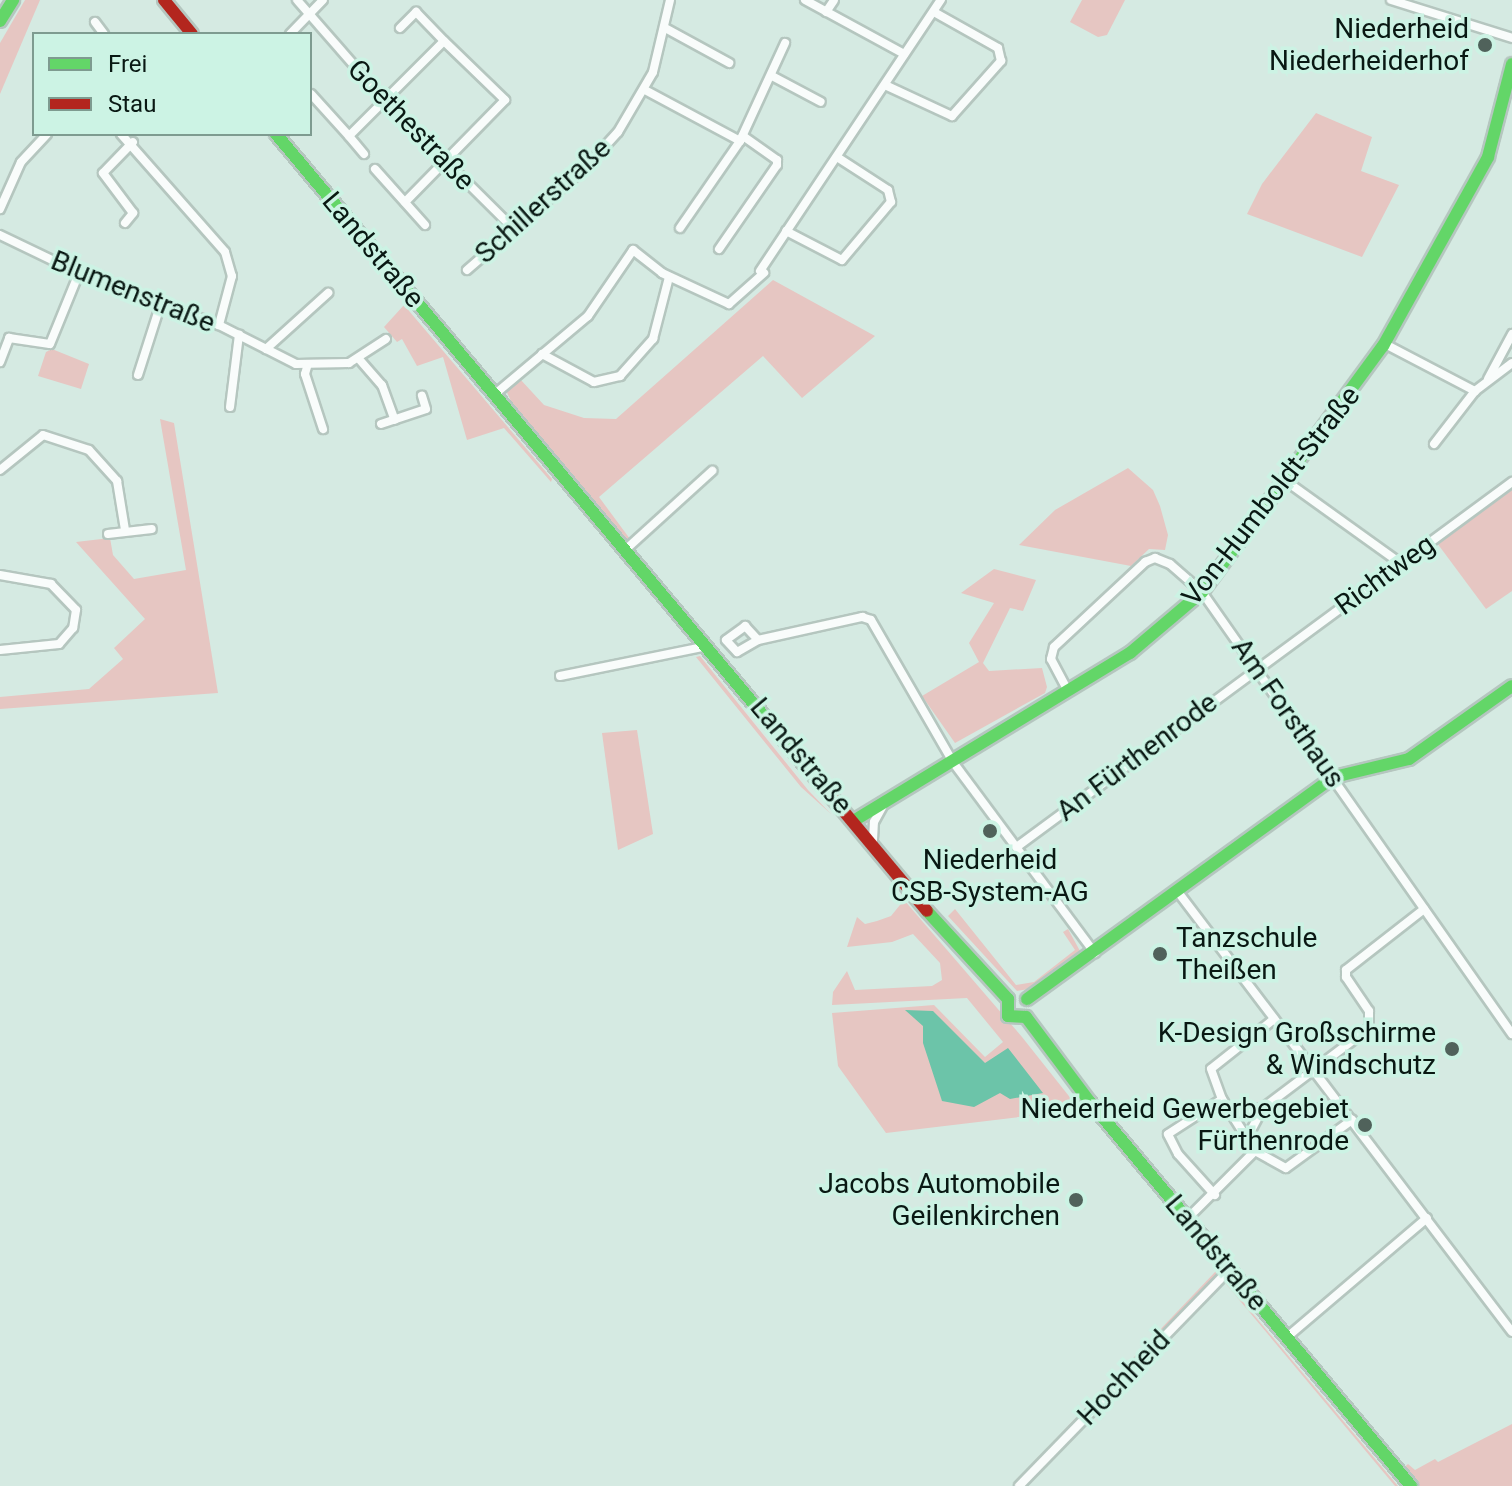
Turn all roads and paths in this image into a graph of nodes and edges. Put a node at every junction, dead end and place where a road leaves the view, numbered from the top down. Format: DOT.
graph roads {
  1 [pos="13,0"];
  2 [pos="164,0"];
  3 [pos="297,0"];
  4 [pos="323,0"];
  5 [pos="670,0"];
  6 [pos="805,0"];
  7 [pos="834,0"];
  8 [pos="941,0"];
  9 [pos="1391,0"];
  10 [pos="826,12"];
  11 [pos="934,12"];
  12 [pos="310,18"];
  13 [pos="0,21"];
  14 [pos="95,22"];
  15 [pos="400,28"];
  16 [pos="667,29"];
  17 [pos="102,32"];
  18 [pos="190,32"];
  19 [pos="292,32"];
  20 [pos="1512,38"];
  21 [pos="444,41"];
  22 [pos="785,43"];
  23 [pos="904,54"];
  24 [pos="729,63"];
  25 [pos="1512,64"];
  26 [pos="772,76"];
  27 [pos="885,85"];
  28 [pos="645,90"];
  29 [pos="312,95"];
  30 [pos="385,101"];
  31 [pos="821,102"];
  32 [pos="45,136"];
  33 [pos="124,136"];
  34 [pos="278,136"];
  35 [pos="349,136"];
  36 [pos="741,139"];
  37 [pos="133,142"];
  38 [pos="364,154"];
  39 [pos="837,157"];
  40 [pos="447,161"];
  41 [pos="375,169"];
  42 [pos="405,202"];
  43 [pos="0,209"];
  44 [pos="125,223"];
  45 [pos="425,225"];
  46 [pos="680,228"];
  47 [pos="514,229"];
  48 [pos="786,231"];
  49 [pos="0,235"];
  50 [pos="719,249"];
  51 [pos="467,270"];
  52 [pos="79,273"];
  53 [pos="669,277"];
  54 [pos="328,293"];
  55 [pos="161,303"];
  56 [pos="219,325"];
  57 [pos="1512,334"];
  58 [pos="239,335"];
  59 [pos="386,339"];
  60 [pos="1385,344"];
  61 [pos="266,349"];
  62 [pos="542,354"];
  63 [pos="359,359"];
  64 [pos="0,362"];
  65 [pos="1512,363"];
  66 [pos="307,367"];
  67 [pos="138,375"];
  68 [pos="1488,379"];
  69 [pos="1475,391"];
  70 [pos="495,394"];
  71 [pos="422,396"];
  72 [pos="230,407"];
  73 [pos="395,420"];
  74 [pos="381,424"];
  75 [pos="323,429"];
  76 [pos="1434,444"];
  77 [pos="0,470"];
  78 [pos="712,471"];
  79 [pos="1286,481"];
  80 [pos="1512,482"];
  81 [pos="152,529"];
  82 [pos="125,530"];
  83 [pos="108,534"];
  84 [pos="625,550"];
  85 [pos="1400,563"];
  86 [pos="0,575"];
  87 [pos="1202,592"];
  88 [pos="758,640"];
  89 [pos="707,646"];
  90 [pos="0,650"];
  91 [pos="1257,668"];
  92 [pos="560,676"];
  93 [pos="1512,686"];
  94 [pos="1068,691"];
  95 [pos="953,762"];
  96 [pos="1334,777"];
  97 [pos="885,802"];
  98 [pos="855,820"];
  99 [pos="873,840"];
  100 [pos="1018,846"];
  101 [pos="1178,892"];
  102 [pos="1424,909"];
  103 [pos="1095,953"];
  104 [pos="1008,999"];
  105 [pos="1027,999"];
  106 [pos="1026,1017"];
  107 [pos="1274,1019"];
  108 [pos="1512,1034"];
  109 [pos="1313,1071"];
  110 [pos="1222,1099"];
  111 [pos="1263,1108"];
  112 [pos="1231,1114"];
  113 [pos="1352,1120"];
  114 [pos="1247,1138"];
  115 [pos="1255,1151"];
  116 [pos="1215,1195"];
  117 [pos="1427,1218"];
  118 [pos="1187,1219"];
  119 [pos="1229,1270"];
  120 [pos="1512,1332"];
  121 [pos="1286,1338"];
  122 [pos="1019,1486"];
  123 [pos="1411,1486"];
  1 -- 13 [label="street"];
  2 -- 18 [label="street"];
  3 -- 12 [label="street, Goethestraße"];
  4 -- 12 [label="street"];
  5 -- 16 [label="street, Schillerstraße"];
  6 -- 10 [label="street"];
  7 -- 10 [label="street"];
  8 -- 11 [label="street"];
  9 -- 20 [label="street"];
  10 -- 23 [label="street"];
  11 -- 23 [label="street"];
  11 -- 27 [label="street"];
  12 -- 19 [label="street"];
  12 -- 30 [label="street, Goethestraße"];
  14 -- 17 [label="street"];
  15 -- 21 [label="street"];
  16 -- 24 [label="street"];
  16 -- 28 [label="street, Schillerstraße"];
  21 -- 30 [label="street"];
  21 -- 40 [label="street"];
  22 -- 26 [label="street"];
  23 -- 27 [label="street"];
  25 -- 60 [label="street, Von-Humboldt-Straße"];
  26 -- 31 [label="street"];
  26 -- 36 [label="street"];
  27 -- 39 [label="street"];
  28 -- 36 [label="street"];
  28 -- 47 [label="street, Schillerstraße"];
  29 -- 35 [label="street"];
  30 -- 35 [label="street"];
  30 -- 40 [label="street, Goethestraße"];
  32 -- 43 [label="street"];
  33 -- 37 [label="street"];
  34 -- 70 [label="street, Landstraße"];
  35 -- 38 [label="street"];
  36 -- 46 [label="street"];
  36 -- 50 [label="street"];
  37 -- 44 [label="street"];
  37 -- 56 [label="street"];
  39 -- 48 [label="street"];
  39 -- 48 [label="street"];
  40 -- 42 [label="street"];
  40 -- 47 [label="street, Goethestraße"];
  41 -- 42 [label="street"];
  42 -- 45 [label="street"];
  47 -- 51 [label="street, Schillerstraße"];
  48 -- 53 [label="street"];
  49 -- 52 [label="street, Blumenstraße"];
  52 -- 55 [label="street, Blumenstraße"];
  52 -- 64 [label="street"];
  53 -- 62 [label="street"];
  53 -- 62 [label="street"];
  54 -- 61 [label="street"];
  55 -- 56 [label="street, Blumenstraße"];
  55 -- 67 [label="street"];
  56 -- 58 [label="street, Blumenstraße"];
  57 -- 68 [label="street"];
  58 -- 61 [label="street, Blumenstraße"];
  58 -- 72 [label="street"];
  59 -- 63 [label="street"];
  60 -- 69 [label="street"];
  60 -- 79 [label="street, Von-Humboldt-Straße"];
  61 -- 66 [label="street, Blumenstraße"];
  62 -- 70 [label="street"];
  63 -- 66 [label="street"];
  63 -- 73 [label="street"];
  65 -- 68 [label="street"];
  66 -- 75 [label="street"];
  68 -- 69 [label="street"];
  69 -- 76 [label="street"];
  70 -- 84 [label="street, Landstraße"];
  71 -- 73 [label="street"];
  73 -- 74 [label="street"];
  77 -- 82 [label="street"];
  78 -- 84 [label="street"];
  79 -- 85 [label="street"];
  79 -- 87 [label="street, Von-Humboldt-Straße"];
  80 -- 85 [label="street, Richtweg"];
  81 -- 82 [label="street"];
  82 -- 83 [label="street"];
  84 -- 89 [label="street, Landstraße"];
  85 -- 91 [label="street, Richtweg"];
  86 -- 90 [label="street"];
  87 -- 91 [label="street, Am Forsthaus"];
  87 -- 94 [label="street, Von-Humboldt-Straße"];
  87 -- 94 [label="street, Am Forsthaus"];
  88 -- 95 [label="street"];
  89 -- 92 [label="street"];
  89 -- 98 [label="street, Landstraße"];
  91 -- 96 [label="street, Am Forsthaus"];
  91 -- 100 [label="street, An Fürthenrode"];
  93 -- 96 [label="street"];
  94 -- 95 [label="street, Von-Humboldt-Straße"];
  95 -- 97 [label="street, Von-Humboldt-Straße"];
  95 -- 100 [label="street"];
  96 -- 101 [label="street"];
  96 -- 102 [label="street, Am Forsthaus"];
  97 -- 98 [label="street, Von-Humboldt-Straße"];
  97 -- 99 [label="street"];
  98 -- 99 [label="street, Landstraße"];
  99 -- 104 [label="street, Landstraße"];
  100 -- 103 [label="street"];
  101 -- 103 [label="street"];
  101 -- 107 [label="street"];
  102 -- 108 [label="street, Am Forsthaus"];
  102 -- 109 [label="street"];
  103 -- 105 [label="street"];
  104 -- 105 [label="street"];
  104 -- 106 [label="street, Landstraße"];
  105 -- 106 [label="street"];
  106 -- 118 [label="street, Landstraße"];
  107 -- 109 [label="street"];
  107 -- 110 [label="street"];
  109 -- 111 [label="street"];
  109 -- 113 [label="street"];
  110 -- 112 [label="street"];
  110 -- 116 [label="street"];
  111 -- 112 [label="street"];
  111 -- 114 [label="street"];
  112 -- 114 [label="street"];
  113 -- 115 [label="street"];
  113 -- 117 [label="street"];
  114 -- 115 [label="street"];
  115 -- 116 [label="street"];
  116 -- 118 [label="street"];
  117 -- 120 [label="street"];
  117 -- 121 [label="street"];
  118 -- 119 [label="street, Landstraße"];
  119 -- 121 [label="street, Landstraße"];
  119 -- 122 [label="street, Hochheid"];
  121 -- 123 [label="street, Landstraße"];
}
